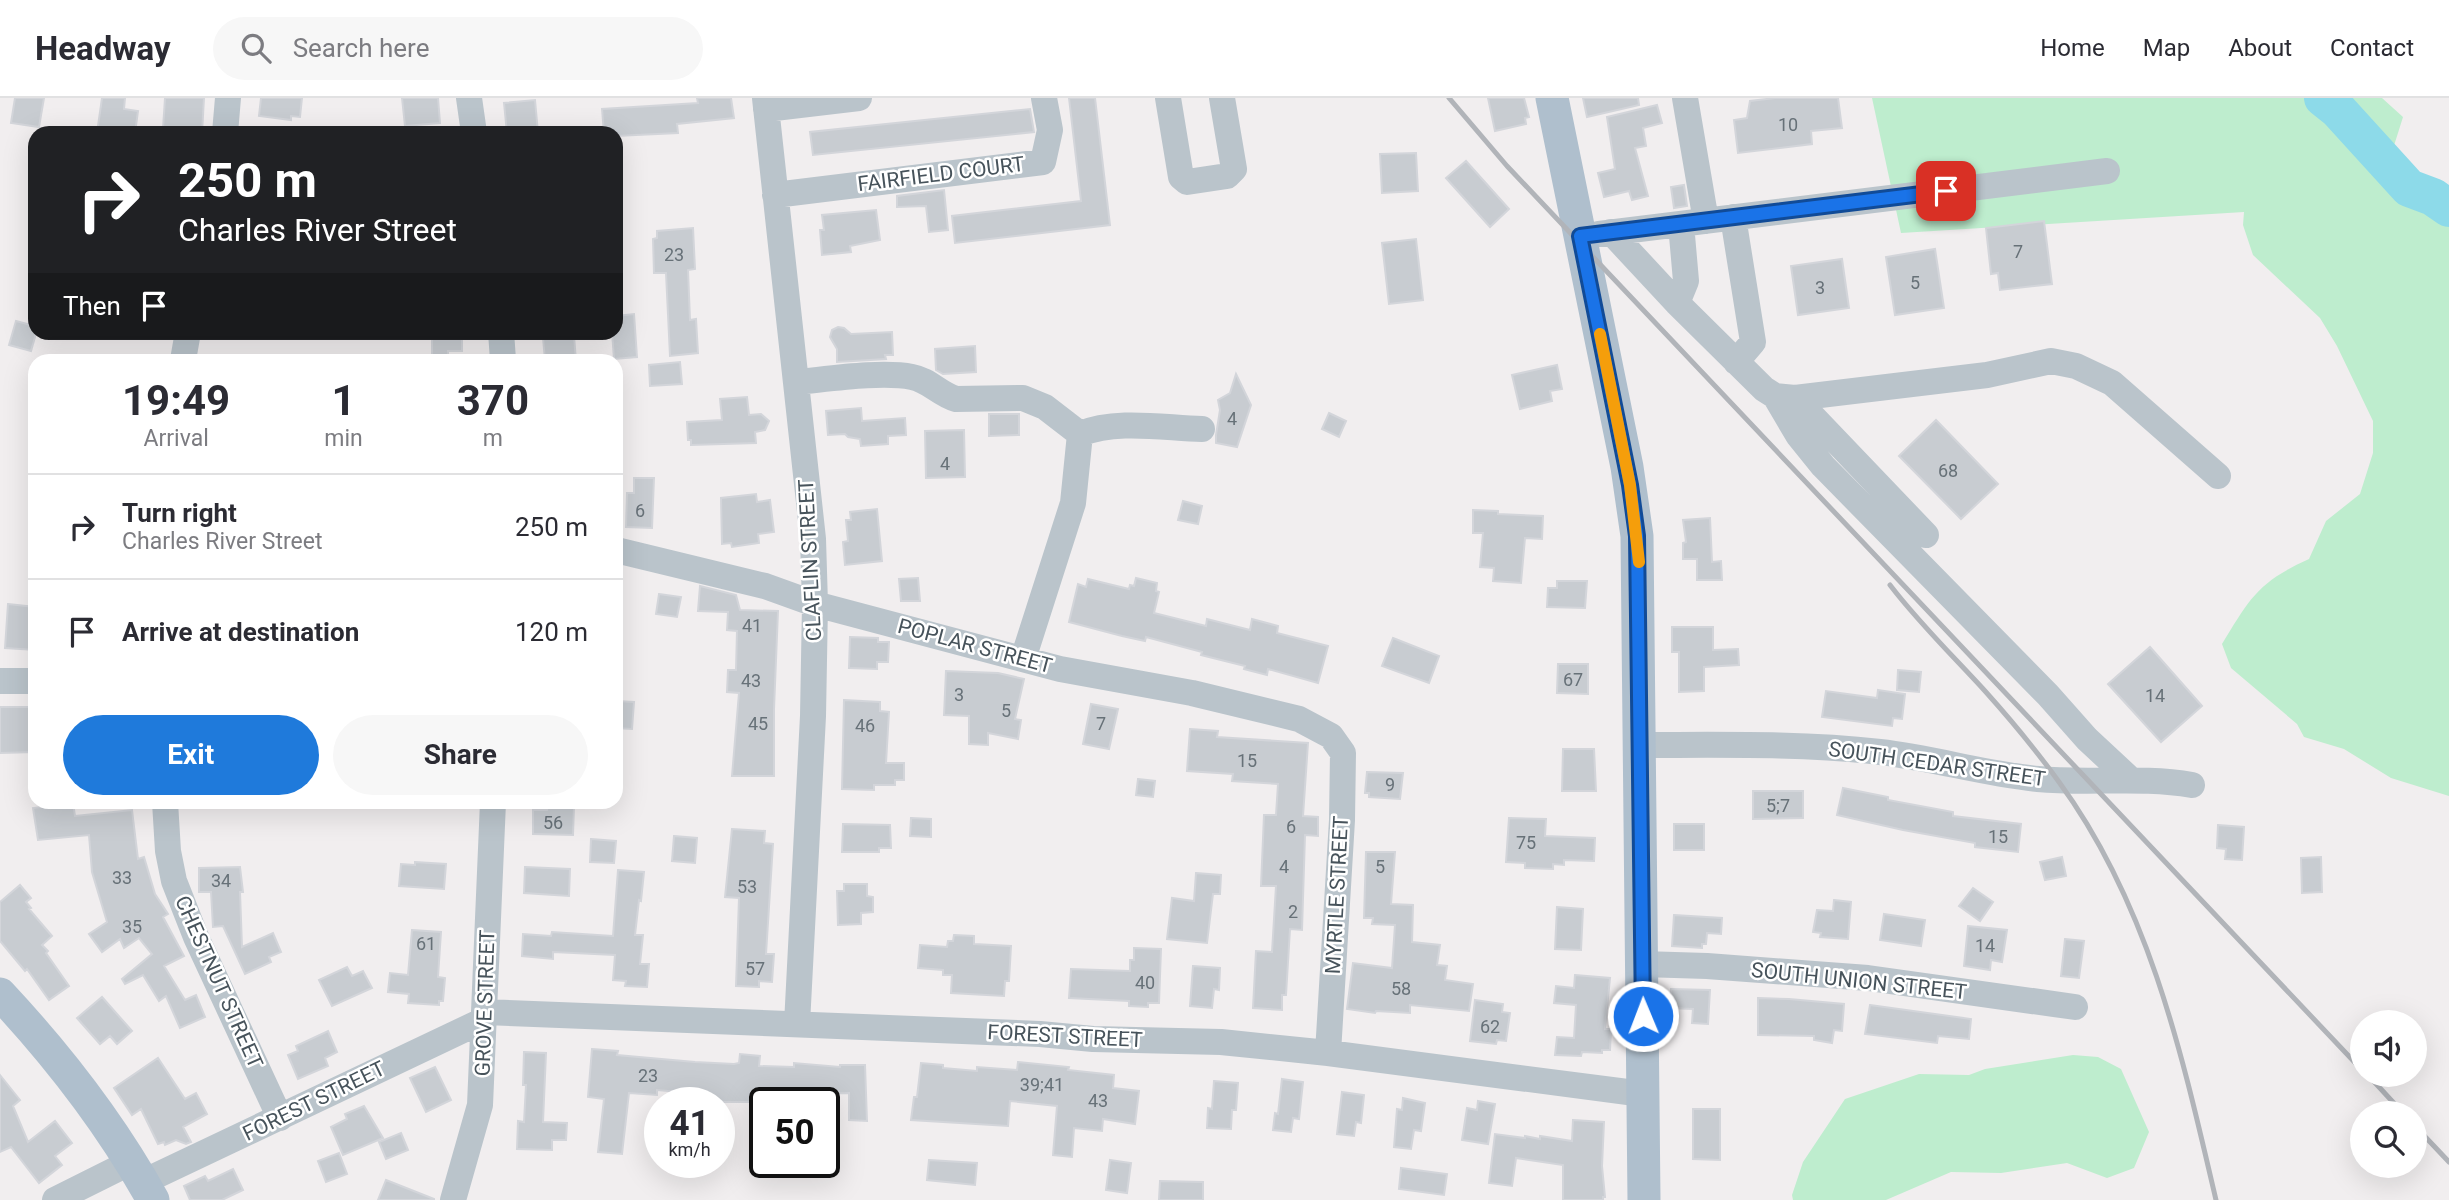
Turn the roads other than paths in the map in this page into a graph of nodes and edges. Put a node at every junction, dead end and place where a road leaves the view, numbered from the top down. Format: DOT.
graph roads {
  1 [pos="228,98"];
  2 [pos="469,98"];
  3 [pos="859,98"];
  4 [pos="1044,98"];
  5 [pos="1168,98"];
  6 [pos="1222,98"];
  7 [pos="1552,98"];
  8 [pos="1685,98"];
  9 [pos="765,103"];
  10 [pos="226,126"];
  11 [pos="473,126"];
  12 [pos="2106,172"];
  13 [pos="775,195"];
  14 [pos="1733,217"];
  15 [pos="1693,222"];
  16 [pos="1595,234"];
  17 [pos="1677,303"];
  18 [pos="1735,362"];
  19 [pos="797,382"];
  20 [pos="1785,397"];
  21 [pos="1202,429"];
  22 [pos="1080,434"];
  23 [pos="2218,476"];
  24 [pos="1926,535"];
  25 [pos="623,552"];
  26 [pos="815,604"];
  27 [pos="1023,659"];
  28 [pos="0,681"];
  29 [pos="28,681"];
  30 [pos="1334,739"];
  31 [pos="1640,745"];
  32 [pos="2130,779"];
  33 [pos="2192,785"];
  34 [pos="165,809"];
  35 [pos="493,809"];
  36 [pos="1642,964"];
  37 [pos="0,994"];
  38 [pos="2075,1007"];
  39 [pos="485,1016"];
  40 [pos="797,1024"];
  41 [pos="1328,1053"];
  42 [pos="1643,1094"];
  43 [pos="280,1118"];
  44 [pos="142,1182"];
  45 [pos="55,1200"];
  46 [pos="453,1200"];
  47 [pos="1644,1200"];
  1 -- 10 [label="street"];
  2 -- 11 [label="street"];
  3 -- 9 [label="street"];
  4 -- 13 [label="street, FAIRFIELD COURT"];
  5 -- 6 [label="street"];
  7 -- 16 [label="main road"];
  8 -- 15 [label="street"];
  9 -- 13 [label="street, CLAFLIN STREET"];
  12 -- 14 [label="street"];
  13 -- 19 [label="street, CLAFLIN STREET"];
  14 -- 15 [label="street"];
  14 -- 18 [label="street"];
  15 -- 16 [label="street"];
  15 -- 17 [label="street"];
  16 -- 17 [label="street"];
  16 -- 31 [label="main road"];
  17 -- 18 [label="street"];
  18 -- 20 [label="street"];
  19 -- 22 [label="street"];
  19 -- 26 [label="street, CLAFLIN STREET"];
  20 -- 23 [label="street"];
  20 -- 24 [label="street"];
  20 -- 32 [label="street"];
  21 -- 22 [label="street"];
  22 -- 27 [label="street"];
  25 -- 26 [label="street, POPLAR STREET"];
  26 -- 27 [label="street, POPLAR STREET"];
  26 -- 40 [label="street, CLAFLIN STREET"];
  27 -- 30 [label="street, POPLAR STREET"];
  28 -- 29 [label="street"];
  30 -- 41 [label="street, MYRTLE STREET"];
  31 -- 32 [label="street, SOUTH CEDAR STREET"];
  31 -- 36 [label="main road"];
  32 -- 33 [label="street, SOUTH CEDAR STREET"];
  34 -- 43 [label="street, CHESTNUT STREET"];
  35 -- 39 [label="street, GROVE STREET"];
  36 -- 38 [label="street, SOUTH UNION STREET"];
  36 -- 42 [label="main road"];
  37 -- 44 [label="main road"];
  39 -- 40 [label="street, FOREST STREET"];
  39 -- 43 [label="street, FOREST STREET"];
  39 -- 46 [label="street, GROVE STREET"];
  40 -- 41 [label="street, FOREST STREET"];
  41 -- 42 [label="street, FOREST STREET"];
  42 -- 47 [label="main road"];
  43 -- 44 [label="street, FOREST STREET"];
  44 -- 45 [label="street, FOREST STREET"];
}
